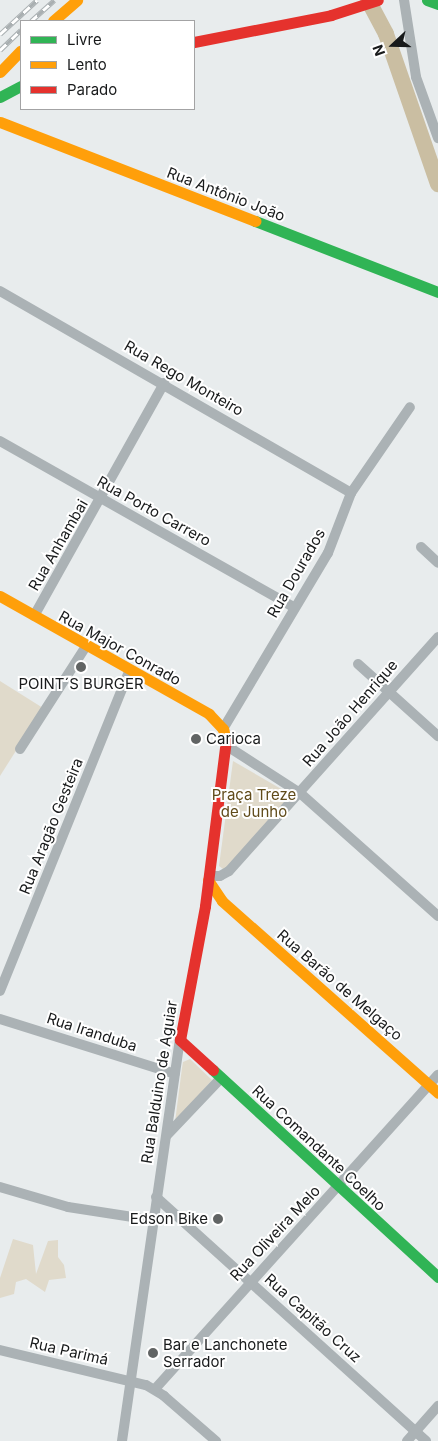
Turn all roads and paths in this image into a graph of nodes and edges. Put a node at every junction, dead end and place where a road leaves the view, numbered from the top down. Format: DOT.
graph roads {
  1 [pos="78,0"];
  2 [pos="377,0"];
  3 [pos="404,0"];
  4 [pos="427,0"];
  5 [pos="438,4"];
  6 [pos="58,19"];
  7 [pos="195,42"];
  8 [pos="20,51"];
  9 [pos="0,72"];
  10 [pos="20,87"];
  11 [pos="1,99"];
  12 [pos="1,121"];
  13 [pos="438,138"];
  14 [pos="0,291"];
  15 [pos="438,292"];
  16 [pos="164,383"];
  17 [pos="410,407"];
  18 [pos="0,441"];
  19 [pos="351,493"];
  20 [pos="102,499"];
  21 [pos="421,547"];
  22 [pos="438,562"];
  23 [pos="0,596"];
  24 [pos="294,608"];
  25 [pos="34,616"];
  26 [pos="438,637"];
  27 [pos="86,646"];
  28 [pos="358,664"];
  29 [pos="129,671"];
  30 [pos="389,691"];
  31 [pos="223,729"];
  32 [pos="438,736"];
  33 [pos="227,746"];
  34 [pos="20,749"];
  35 [pos="300,793"];
  36 [pos="223,875"];
  37 [pos="209,878"];
  38 [pos="221,899"];
  39 [pos="205,906"];
  40 [pos="438,916"];
  41 [pos="0,991"];
  42 [pos="0,1019"];
  43 [pos="180,1040"];
  44 [pos="175,1074"];
  45 [pos="438,1075"];
  46 [pos="221,1078"];
  47 [pos="434,1089"];
  48 [pos="167,1135"];
  49 [pos="339,1186"];
  50 [pos="0,1187"];
  51 [pos="156,1197"];
  52 [pos="152,1220"];
  53 [pos="438,1277"];
  54 [pos="251,1282"];
  55 [pos="0,1350"];
  56 [pos="132,1381"];
  57 [pos="155,1389"];
  58 [pos="438,1406"];
  59 [pos="416,1431"];
  60 [pos="122,1441"];
  61 [pos="216,1441"];
  62 [pos="407,1441"];
  63 [pos="426,1441"];
  1 -- 6 [label="street"];
  2 -- 7 [label="street"];
  3 -- 13 [label="street"];
  4 -- 5 [label="street"];
  8 -- 9 [label="street"];
  10 -- 11 [label="street"];
  12 -- 15 [label="street, Rua Antônio João"];
  14 -- 16 [label="street, Rua Rego Monteiro"];
  16 -- 19 [label="street, Rua Rego Monteiro"];
  16 -- 20 [label="street, Rua Anhambai"];
  17 -- 19 [label="street, Rua Dourados"];
  18 -- 20 [label="street, Rua Porto Carrero"];
  19 -- 24 [label="street, Rua Dourados"];
  20 -- 24 [label="street, Rua Porto Carrero"];
  20 -- 25 [label="street, Rua Anhambai"];
  21 -- 22 [label="street"];
  23 -- 25 [label="street, Rua Major Conrado"];
  24 -- 31 [label="street, Rua Dourados"];
  25 -- 27 [label="street, Rua Major Conrado"];
  26 -- 30 [label="street, Rua João Henrique"];
  27 -- 29 [label="street, Rua Major Conrado"];
  27 -- 34 [label="street"];
  28 -- 30 [label="street"];
  29 -- 31 [label="street, Rua Major Conrado"];
  29 -- 41 [label="street, Rua Aragão Gesteira"];
  30 -- 32 [label="street"];
  30 -- 35 [label="street, Rua João Henrique"];
  31 -- 33 [label="street, Rua Balduino de Aguiar"];
  33 -- 35 [label="street"];
  33 -- 37 [label="street, Rua Balduino de Aguiar"];
  35 -- 36 [label="street, Rua João Henrique"];
  35 -- 40 [label="street"];
  36 -- 37 [label="street"];
  36 -- 38 [label="street"];
  37 -- 38 [label="street, Rua Barão de Melgaço"];
  37 -- 39 [label="street, Rua Balduino de Aguiar"];
  38 -- 39 [label="street"];
  38 -- 47 [label="street, Rua Barão de Melgaço"];
  39 -- 43 [label="street, Rua Balduino de Aguiar"];
  42 -- 44 [label="street, Rua Iranduba"];
  43 -- 44 [label="street, Rua Balduino de Aguiar"];
  43 -- 46 [label="street, Rua Comandante Coelho"];
  44 -- 48 [label="street, Rua Balduino de Aguiar"];
  45 -- 47 [label="street, Rua Oliveira Melo"];
  46 -- 48 [label="street"];
  46 -- 49 [label="street, Rua Comandante Coelho"];
  47 -- 49 [label="street, Rua Oliveira Melo"];
  48 -- 51 [label="street, Rua Balduino de Aguiar"];
  49 -- 53 [label="street, Rua Comandante Coelho"];
  49 -- 54 [label="street, Rua Oliveira Melo"];
  50 -- 52 [label="street"];
  51 -- 52 [label="street, Rua Balduino de Aguiar"];
  51 -- 54 [label="street, Rua Capitão Cruz"];
  52 -- 56 [label="street, Rua Balduino de Aguiar"];
  54 -- 57 [label="street, Rua Oliveira Melo"];
  54 -- 59 [label="street, Rua Capitão Cruz"];
  55 -- 56 [label="street, Rua Parimá"];
  56 -- 57 [label="street, Rua Parimá"];
  56 -- 60 [label="street, Rua Balduino de Aguiar"];
  57 -- 61 [label="street"];
  58 -- 59 [label="street"];
  59 -- 62 [label="street"];
  59 -- 63 [label="street, Rua Capitão Cruz"];
}
